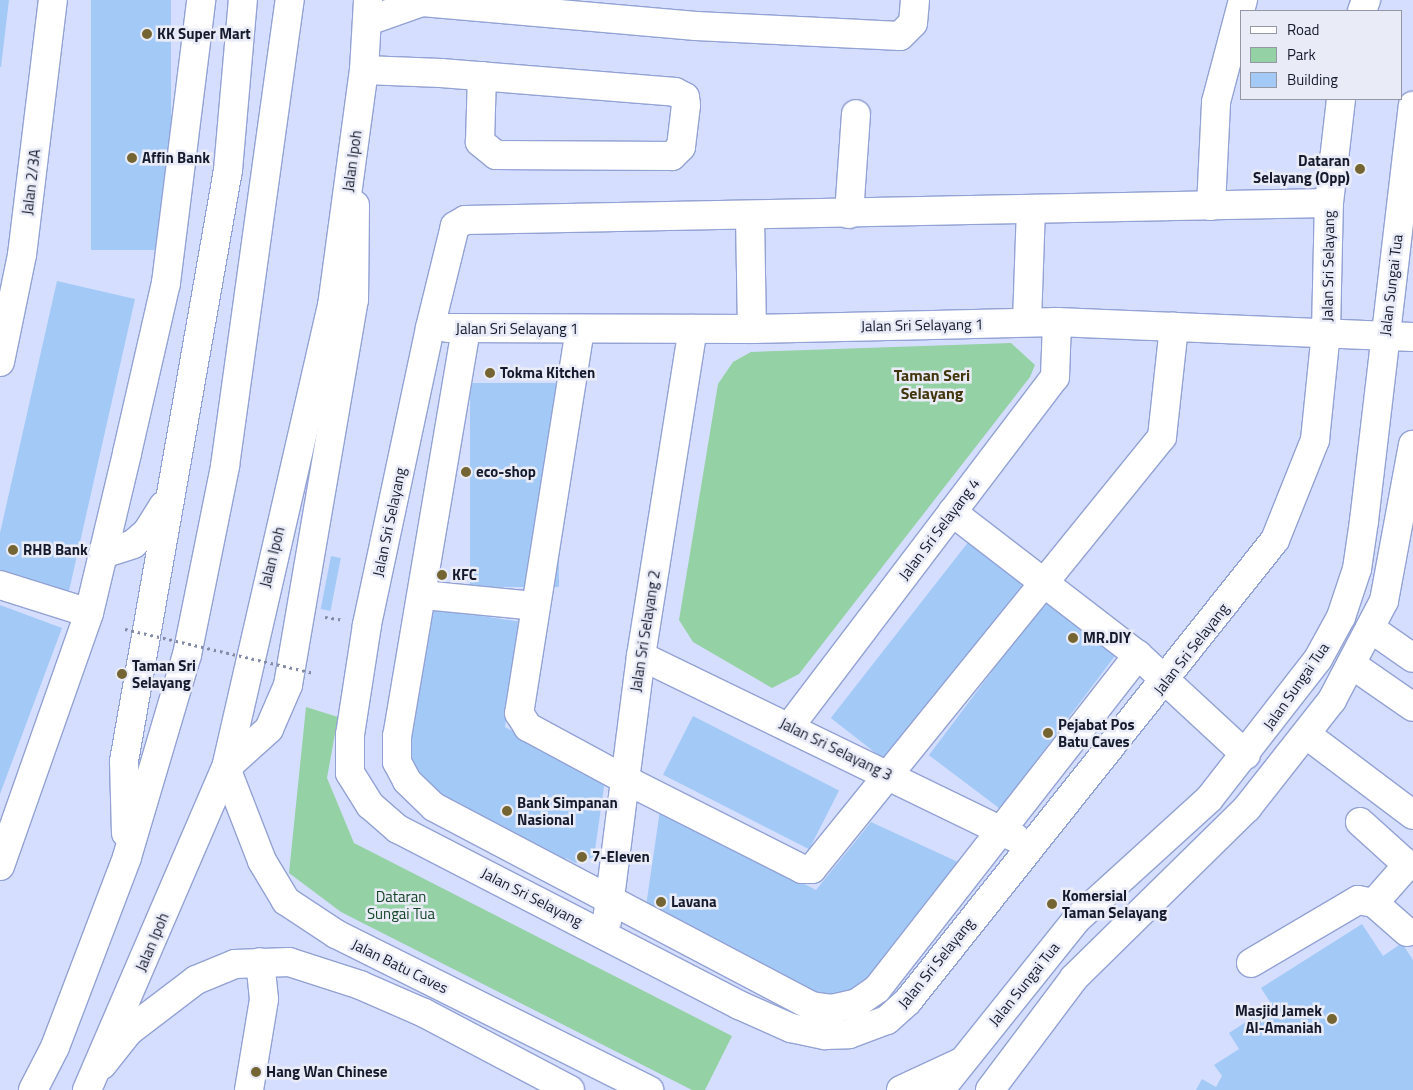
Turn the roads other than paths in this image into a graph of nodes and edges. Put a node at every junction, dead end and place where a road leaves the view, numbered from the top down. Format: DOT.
graph roads {
  1 [pos="53,0"];
  2 [pos="201,0"];
  3 [pos="243,0"];
  4 [pos="290,0"];
  5 [pos="915,0"];
  6 [pos="470,5"];
  7 [pos="368,10"];
  8 [pos="1240,11"];
  9 [pos="364,70"];
  10 [pos="482,76"];
  11 [pos="1341,100"];
  12 [pos="1413,106"];
  13 [pos="856,114"];
  14 [pos="355,133"];
  15 [pos="1330,203"];
  16 [pos="1211,206"];
  17 [pos="1031,210"];
  18 [pos="849,214"];
  19 [pos="750,216"];
  20 [pos="11,254"];
  21 [pos="1027,322"];
  22 [pos="1057,322"];
  23 [pos="1174,327"];
  24 [pos="430,328"];
  25 [pos="466,328"];
  26 [pos="580,329"];
  27 [pos="693,329"];
  28 [pos="752,329"];
  29 [pos="1326,331"];
  30 [pos="1386,334"];
  31 [pos="1413,337"];
  32 [pos="0,362"];
  33 [pos="1413,445"];
  34 [pos="172,488"];
  35 [pos="952,512"];
  36 [pos="103,554"];
  37 [pos="1045,584"];
  38 [pos="0,585"];
  39 [pos="423,595"];
  40 [pos="535,606"];
  41 [pos="89,613"];
  42 [pos="1370,628"];
  43 [pos="1138,655"];
  44 [pos="641,656"];
  45 [pos="1413,658"];
  46 [pos="1351,664"];
  47 [pos="1165,683"];
  48 [pos="1413,707"];
  49 [pos="790,726"];
  50 [pos="1307,735"];
  51 [pos="1246,754"];
  52 [pos="226,768"];
  53 [pos="888,775"];
  54 [pos="624,779"];
  55 [pos="1413,814"];
  56 [pos="1360,822"];
  57 [pos="999,830"];
  58 [pos="1028,845"];
  59 [pos="127,857"];
  60 [pos="0,866"];
  61 [pos="1374,903"];
  62 [pos="610,904"];
  63 [pos="1407,932"];
  64 [pos="605,933"];
  65 [pos="260,962"];
  66 [pos="1251,963"];
  67 [pos="55,1046"];
  68 [pos="965,1060"];
  69 [pos="91,1082"];
  70 [pos="998,1083"];
  71 [pos="26,1090"];
  72 [pos="33,1090"];
  73 [pos="249,1090"];
  74 [pos="570,1090"];
  75 [pos="650,1090"];
  76 [pos="902,1090"];
  77 [pos="940,1090"];
  1 -- 20 [label="main road, Jalan 2/3A"];
  2 -- 36 [label="main road"];
  3 -- 34 [label="main road"];
  4 -- 59 [label="main road"];
  5 -- 6 [label="main road"];
  6 -- 7 [label="main road"];
  7 -- 9 [label="main road, Jalan Ipoh"];
  8 -- 16 [label="main road"];
  9 -- 10 [label="main road"];
  9 -- 14 [label="main road, Jalan Ipoh"];
  10 -- 10 [label="main road"];
  11 -- 15 [label="main road, Jalan Sri Selayang"];
  12 -- 30 [label="main road, Jalan Sungai Tua"];
  13 -- 18 [label="main road"];
  14 -- 52 [label="main road, Jalan Ipoh"];
  14 -- 52 [label="main road"];
  15 -- 16 [label="main road, Jalan Sri Selayang"];
  15 -- 29 [label="main road, Jalan Sri Selayang"];
  16 -- 17 [label="main road, Jalan Sri Selayang"];
  17 -- 18 [label="main road, Jalan Sri Selayang"];
  17 -- 21 [label="main road"];
  18 -- 19 [label="main road, Jalan Sri Selayang"];
  19 -- 24 [label="main road, Jalan Sri Selayang"];
  19 -- 28 [label="main road"];
  20 -- 32 [label="main road, Jalan 2/3A"];
  21 -- 22 [label="main road, Jalan Sri Selayang 1"];
  21 -- 28 [label="main road, Jalan Sri Selayang 1"];
  22 -- 23 [label="main road, Jalan Sri Selayang 1"];
  22 -- 35 [label="main road, Jalan Sri Selayang 4"];
  23 -- 29 [label="main road, Jalan Sri Selayang 1"];
  23 -- 37 [label="main road"];
  24 -- 25 [label="main road, Jalan Sri Selayang 1"];
  24 -- 64 [label="main road, Jalan Sri Selayang"];
  25 -- 26 [label="main road, Jalan Sri Selayang 1"];
  25 -- 39 [label="main road, Jalan Sri Selayang"];
  26 -- 27 [label="main road, Jalan Sri Selayang 1"];
  26 -- 40 [label="main road"];
  27 -- 28 [label="main road, Jalan Sri Selayang 1"];
  27 -- 44 [label="main road, Jalan Sri Selayang 2"];
  29 -- 30 [label="main road, Jalan Sri Selayang 1"];
  29 -- 47 [label="main road, Jalan Sri Selayang"];
  30 -- 31 [label="main road, Jalan Sri Selayang 1"];
  30 -- 51 [label="main road, Jalan Sungai Tua"];
  33 -- 42 [label="main road"];
  34 -- 36 [label="main road"];
  34 -- 59 [label="main road"];
  35 -- 37 [label="main road"];
  35 -- 49 [label="main road, Jalan Sri Selayang 4"];
  36 -- 41 [label="main road"];
  37 -- 43 [label="main road"];
  37 -- 53 [label="main road"];
  38 -- 41 [label="main road"];
  39 -- 40 [label="main road"];
  39 -- 62 [label="main road, Jalan Sri Selayang"];
  40 -- 54 [label="main road"];
  41 -- 60 [label="main road"];
  42 -- 45 [label="main road"];
  42 -- 46 [label="main road"];
  43 -- 47 [label="main road"];
  43 -- 57 [label="main road, Jalan Sri Selayang"];
  44 -- 49 [label="main road, Jalan Sri Selayang 3"];
  44 -- 54 [label="main road, Jalan Sri Selayang 2"];
  46 -- 48 [label="main road"];
  46 -- 50 [label="main road"];
  47 -- 51 [label="main road"];
  47 -- 58 [label="main road, Jalan Sri Selayang"];
  49 -- 53 [label="main road, Jalan Sri Selayang 3"];
  50 -- 55 [label="main road"];
  50 -- 70 [label="main road"];
  51 -- 68 [label="main road, Jalan Sungai Tua"];
  52 -- 69 [label="main road, Jalan Ipoh"];
  52 -- 75 [label="main road, Jalan Batu Caves"];
  53 -- 54 [label="main road"];
  53 -- 57 [label="main road, Jalan Sri Selayang 3"];
  54 -- 62 [label="main road, Jalan Sri Selayang 2"];
  56 -- 61 [label="main road"];
  57 -- 58 [label="main road, Jalan Sri Selayang 3"];
  57 -- 62 [label="main road, Jalan Sri Selayang"];
  58 -- 64 [label="main road, Jalan Sri Selayang"];
  59 -- 67 [label="main road"];
  61 -- 63 [label="main road"];
  61 -- 66 [label="main road"];
  62 -- 64 [label="main road, Jalan Sri Selayang 2"];
  65 -- 69 [label="main road"];
  65 -- 73 [label="main road"];
  65 -- 74 [label="main road"];
  67 -- 71 [label="main road"];
  67 -- 72 [label="main road"];
  68 -- 76 [label="main road"];
  68 -- 77 [label="main road, Jalan Sungai Tua"];
}
